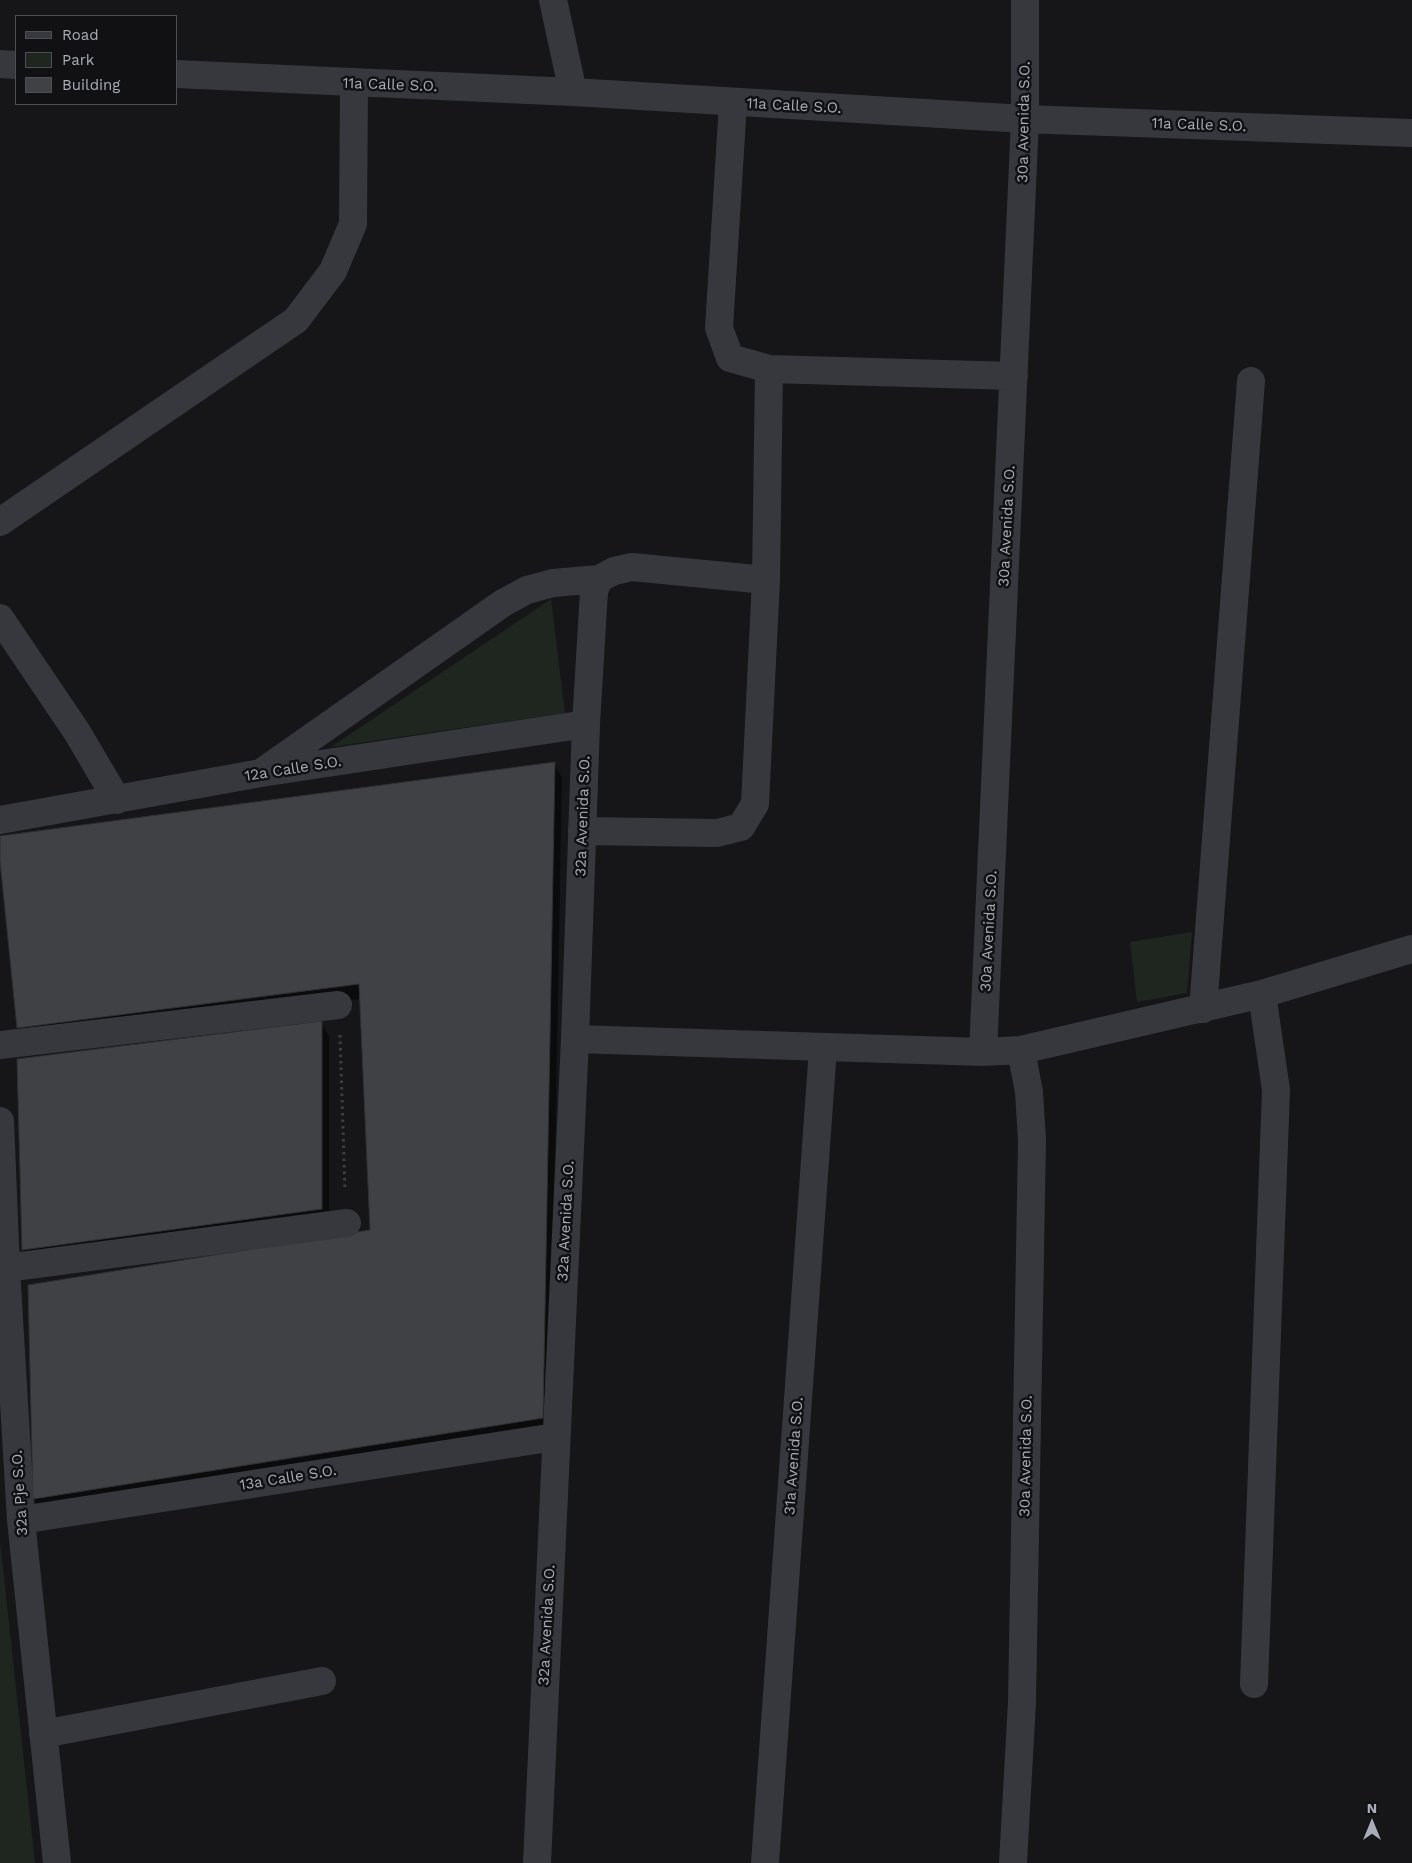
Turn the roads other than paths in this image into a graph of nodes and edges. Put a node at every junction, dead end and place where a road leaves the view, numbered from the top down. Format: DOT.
graph roads {
  1 [pos="553,0"];
  2 [pos="1025,0"];
  3 [pos="0,64"];
  4 [pos="15,65"];
  5 [pos="178,74"];
  6 [pos="354,84"];
  7 [pos="573,92"];
  8 [pos="733,103"];
  9 [pos="1025,119"];
  10 [pos="1412,133"];
  11 [pos="769,369"];
  12 [pos="1014,376"];
  13 [pos="1251,381"];
  14 [pos="0,522"];
  15 [pos="599,579"];
  16 [pos="766,580"];
  17 [pos="0,618"];
  18 [pos="586,724"];
  19 [pos="261,773"];
  20 [pos="117,800"];
  21 [pos="0,820"];
  22 [pos="582,831"];
  23 [pos="1412,949"];
  24 [pos="1262,994"];
  25 [pos="338,1005"];
  26 [pos="1203,1008"];
  27 [pos="575,1039"];
  28 [pos="0,1045"];
  29 [pos="823,1048"];
  30 [pos="1021,1050"];
  31 [pos="984,1052"];
  32 [pos="0,1121"];
  33 [pos="347,1223"];
  34 [pos="6,1268"];
  35 [pos="555,1437"];
  36 [pos="21,1520"];
  37 [pos="322,1681"];
  38 [pos="1254,1684"];
  39 [pos="43,1734"];
  40 [pos="57,1863"];
  41 [pos="537,1863"];
  42 [pos="765,1863"];
  43 [pos="1014,1863"];
  1 -- 7 [label="street"];
  2 -- 9 [label="street, 30a Avenida S.O."];
  3 -- 4 [label="street"];
  5 -- 6 [label="street, 11a Calle S.O."];
  6 -- 7 [label="street, 11a Calle S.O."];
  6 -- 14 [label="street"];
  7 -- 8 [label="street, 11a Calle S.O."];
  8 -- 9 [label="street, 11a Calle S.O."];
  8 -- 11 [label="street"];
  9 -- 10 [label="street, 11a Calle S.O."];
  9 -- 12 [label="street, 30a Avenida S.O."];
  11 -- 12 [label="street"];
  11 -- 16 [label="street"];
  12 -- 31 [label="street, 30a Avenida S.O."];
  13 -- 26 [label="street"];
  15 -- 16 [label="street"];
  15 -- 18 [label="street, 32a Avenida S.O."];
  15 -- 19 [label="street"];
  16 -- 22 [label="street"];
  17 -- 20 [label="street"];
  18 -- 19 [label="street, 12a Calle S.O."];
  18 -- 22 [label="street, 32a Avenida S.O."];
  19 -- 20 [label="street, 12a Calle S.O."];
  20 -- 21 [label="street, 12a Calle S.O."];
  22 -- 27 [label="street, 32a Avenida S.O."];
  23 -- 24 [label="street"];
  24 -- 26 [label="street"];
  24 -- 38 [label="street"];
  25 -- 28 [label="street"];
  26 -- 30 [label="street"];
  27 -- 29 [label="street"];
  27 -- 35 [label="street, 32a Avenida S.O."];
  29 -- 31 [label="street"];
  29 -- 42 [label="street, 31a Avenida S.O."];
  30 -- 31 [label="street"];
  30 -- 43 [label="street, 30a Avenida S.O."];
  32 -- 34 [label="street, 32a Pje S.O."];
  33 -- 34 [label="street"];
  34 -- 36 [label="street, 32a Pje S.O."];
  35 -- 36 [label="street, 13a Calle S.O."];
  35 -- 41 [label="street, 32a Avenida S.O."];
  36 -- 39 [label="street, 32a Pje S.O."];
  37 -- 39 [label="street"];
  39 -- 40 [label="street, 32a Pje S.O."];
}
